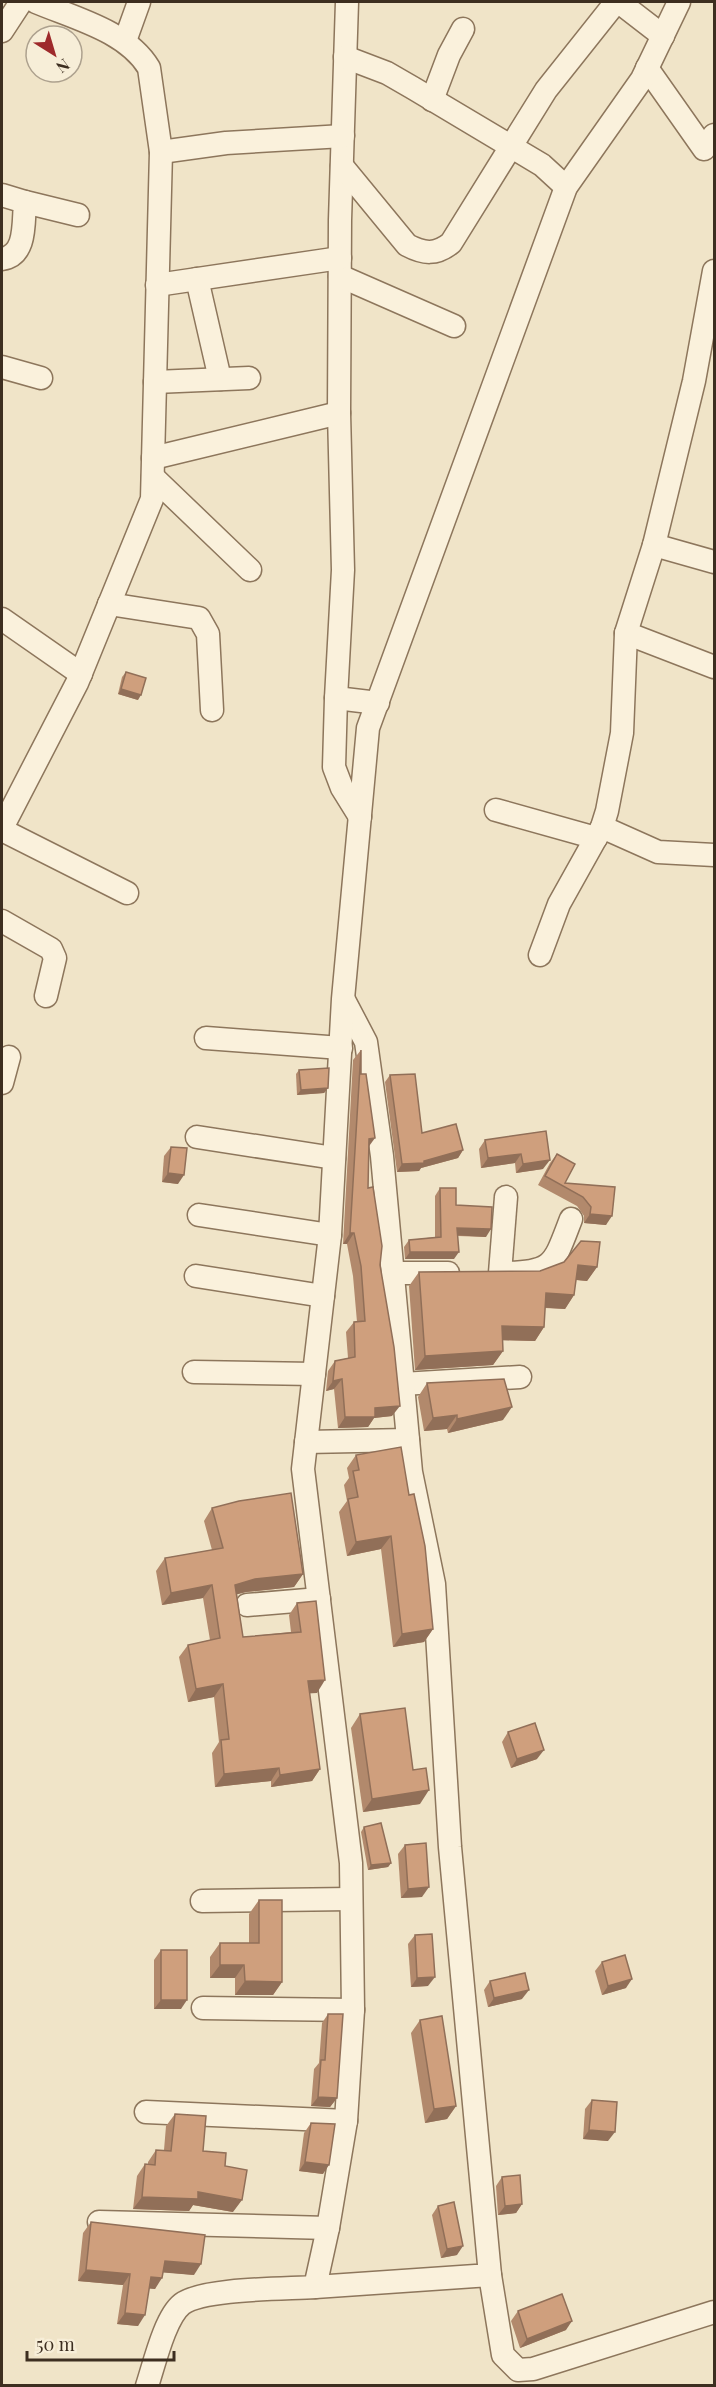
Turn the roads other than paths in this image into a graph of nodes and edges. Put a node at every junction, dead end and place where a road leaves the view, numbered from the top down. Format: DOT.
graph roads {
  1 [pos="36,2"];
  2 [pos="139,2"];
  3 [pos="347,2"];
  4 [pos="618,2"];
  5 [pos="679,2"];
  6 [pos="463,29"];
  7 [pos="663,36"];
  8 [pos="125,41"];
  9 [pos="345,57"];
  10 [pos="647,68"];
  11 [pos="432,100"];
  12 [pos="343,136"];
  13 [pos="510,147"];
  14 [pos="711,150"];
  15 [pos="161,152"];
  16 [pos="342,166"];
  17 [pos="566,187"];
  18 [pos="2,195"];
  19 [pos="25,202"];
  20 [pos="78,215"];
  21 [pos="2,259"];
  22 [pos="340,267"];
  23 [pos="714,272"];
  24 [pos="197,279"];
  25 [pos="157,285"];
  26 [pos="454,326"];
  27 [pos="2,368"];
  28 [pos="41,378"];
  29 [pos="249,378"];
  30 [pos="220,379"];
  31 [pos="155,382"];
  32 [pos="339,413"];
  33 [pos="153,467"];
  34 [pos="654,545"];
  35 [pos="714,562"];
  36 [pos="250,570"];
  37 [pos="109,604"];
  38 [pos="2,620"];
  39 [pos="626,633"];
  40 [pos="714,667"];
  41 [pos="81,674"];
  42 [pos="336,698"];
  43 [pos="378,702"];
  44 [pos="212,710"];
  45 [pos="24,785"];
  46 [pos="2,789"];
  47 [pos="496,810"];
  48 [pos="360,817"];
  49 [pos="2,829"];
  50 [pos="599,833"];
  51 [pos="714,855"];
  52 [pos="127,893"];
  53 [pos="2,921"];
  54 [pos="540,955"];
  55 [pos="46,996"];
  56 [pos="343,999"];
  57 [pos="206,1038"];
  58 [pos="341,1048"];
  59 [pos="9,1057"];
  60 [pos="2,1083"];
  61 [pos="197,1137"];
  62 [pos="334,1158"];
  63 [pos="506,1197"];
  64 [pos="199,1215"];
  65 [pos="571,1219"];
  66 [pos="330,1235"];
  67 [pos="394,1273"];
  68 [pos="500,1273"];
  69 [pos="196,1276"];
  70 [pos="323,1296"];
  71 [pos="194,1372"];
  72 [pos="314,1374"];
  73 [pos="520,1377"];
  74 [pos="402,1384"];
  75 [pos="408,1440"];
  76 [pos="306,1442"];
  77 [pos="319,1599"];
  78 [pos="247,1605"];
  79 [pos="351,1899"];
  80 [pos="202,1901"];
  81 [pos="203,2008"];
  82 [pos="352,2010"];
  83 [pos="146,2112"];
  84 [pos="346,2121"];
  85 [pos="99,2222"];
  86 [pos="328,2228"];
  87 [pos="490,2275"];
  88 [pos="315,2287"];
  89 [pos="714,2312"];
  90 [pos="147,2385"];
  1 -- 8 [label="street"];
  2 -- 8 [label="street"];
  3 -- 9 [label="street"];
  4 -- 7 [label="street"];
  4 -- 13 [label="street"];
  5 -- 7 [label="street"];
  6 -- 11 [label="street"];
  7 -- 10 [label="street"];
  8 -- 15 [label="street"];
  9 -- 11 [label="street"];
  9 -- 12 [label="street"];
  10 -- 14 [label="street"];
  10 -- 17 [label="street"];
  11 -- 13 [label="street"];
  12 -- 15 [label="street"];
  12 -- 16 [label="street"];
  13 -- 16 [label="street"];
  13 -- 17 [label="street"];
  15 -- 25 [label="street"];
  16 -- 22 [label="street"];
  17 -- 43 [label="street"];
  18 -- 19 [label="street"];
  19 -- 20 [label="street"];
  19 -- 21 [label="street"];
  22 -- 24 [label="street"];
  22 -- 26 [label="street"];
  22 -- 32 [label="street"];
  23 -- 34 [label="street"];
  24 -- 25 [label="street"];
  24 -- 30 [label="street"];
  25 -- 31 [label="street"];
  27 -- 28 [label="street"];
  29 -- 30 [label="street"];
  30 -- 31 [label="street"];
  31 -- 33 [label="street"];
  32 -- 33 [label="street"];
  32 -- 42 [label="street"];
  33 -- 36 [label="street"];
  33 -- 37 [label="street"];
  34 -- 35 [label="street"];
  34 -- 39 [label="street"];
  37 -- 41 [label="street"];
  37 -- 44 [label="street"];
  38 -- 41 [label="street"];
  39 -- 40 [label="street"];
  39 -- 50 [label="street"];
  41 -- 45 [label="street"];
  42 -- 43 [label="street"];
  42 -- 48 [label="street"];
  43 -- 48 [label="street"];
  45 -- 46 [label="street"];
  45 -- 49 [label="street"];
  47 -- 50 [label="street"];
  48 -- 56 [label="street"];
  49 -- 52 [label="street"];
  50 -- 51 [label="street"];
  50 -- 54 [label="street"];
  53 -- 55 [label="street"];
  56 -- 58 [label="street"];
  56 -- 67 [label="street"];
  57 -- 58 [label="street"];
  58 -- 62 [label="street"];
  59 -- 60 [label="street"];
  61 -- 62 [label="street"];
  62 -- 66 [label="street"];
  63 -- 68 [label="street"];
  64 -- 66 [label="street"];
  65 -- 68 [label="street"];
  66 -- 70 [label="street"];
  67 -- 68 [label="street"];
  67 -- 74 [label="street"];
  69 -- 70 [label="street"];
  70 -- 72 [label="street"];
  71 -- 72 [label="street"];
  72 -- 76 [label="street"];
  73 -- 74 [label="street"];
  74 -- 75 [label="street"];
  75 -- 76 [label="street"];
  75 -- 87 [label="street"];
  76 -- 77 [label="street"];
  77 -- 78 [label="street"];
  77 -- 79 [label="street"];
  79 -- 80 [label="street"];
  79 -- 82 [label="street"];
  81 -- 82 [label="street"];
  82 -- 84 [label="street"];
  83 -- 84 [label="street"];
  84 -- 86 [label="street"];
  85 -- 86 [label="street"];
  86 -- 88 [label="street"];
  87 -- 88 [label="street"];
  87 -- 89 [label="street"];
  88 -- 90 [label="street"];
}
